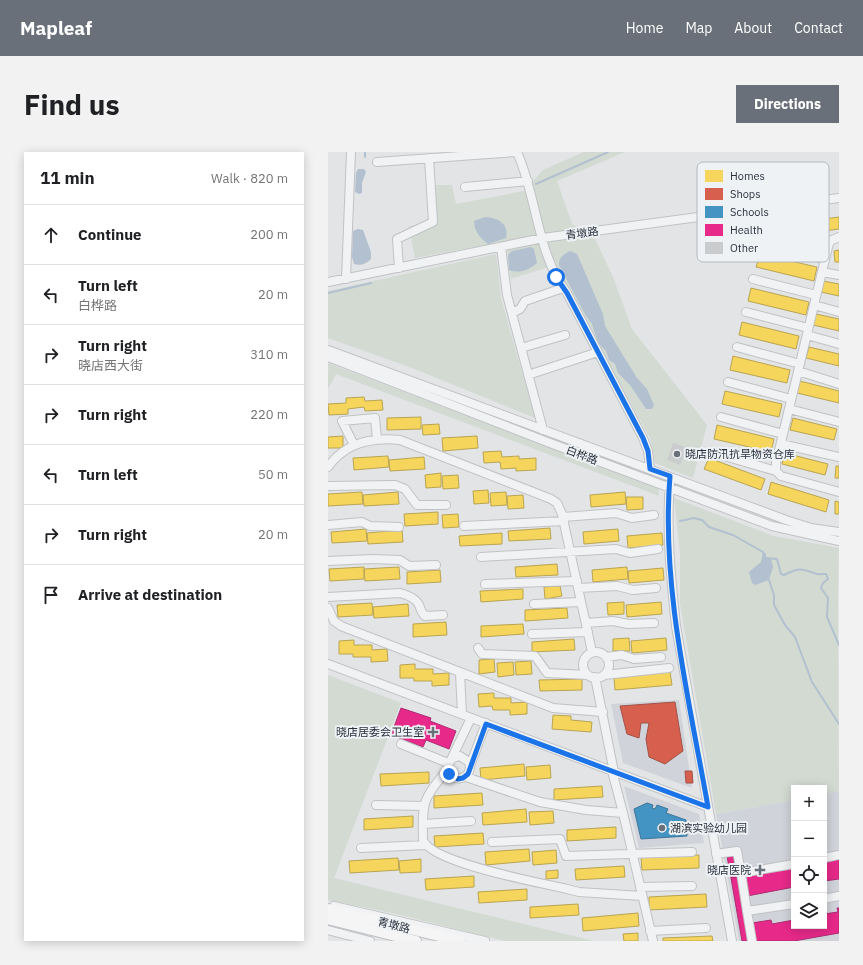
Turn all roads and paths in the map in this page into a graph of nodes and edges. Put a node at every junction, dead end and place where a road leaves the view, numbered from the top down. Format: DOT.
graph roads {
  1 [pos="351,152"];
  2 [pos="516,152"];
  3 [pos="429,158"];
  4 [pos="377,162"];
  5 [pos="528,181"];
  6 [pos="464,187"];
  7 [pos="839,198"];
  8 [pos="829,199"];
  9 [pos="697,217"];
  10 [pos="839,237"];
  11 [pos="543,238"];
  12 [pos="829,245"];
  13 [pos="501,247"];
  14 [pos="824,262"];
  15 [pos="399,268"];
  16 [pos="822,272"];
  17 [pos="839,275"];
  18 [pos="346,279"];
  19 [pos="753,279"];
  20 [pos="328,282"];
  21 [pos="563,288"];
  22 [pos="816,295"];
  23 [pos="814,305"];
  24 [pos="746,312"];
  25 [pos="839,312"];
  26 [pos="512,313"];
  27 [pos="808,332"];
  28 [pos="564,335"];
  29 [pos="839,344"];
  30 [pos="737,347"];
  31 [pos="521,348"];
  32 [pos="328,350"];
  33 [pos="598,352"];
  34 [pos="328,357"];
  35 [pos="799,368"];
  36 [pos="528,375"];
  37 [pos="728,382"];
  38 [pos="839,384"];
  39 [pos="791,399"];
  40 [pos="789,408"];
  41 [pos="721,417"];
  42 [pos="839,422"];
  43 [pos="543,430"];
  44 [pos="783,434"];
  45 [pos="377,439"];
  46 [pos="781,444"];
  47 [pos="354,445"];
  48 [pos="714,453"];
  49 [pos="839,457"];
  50 [pos="331,459"];
  51 [pos="328,467"];
  52 [pos="650,469"];
  53 [pos="776,472"];
  54 [pos="670,476"];
  55 [pos="328,486"];
  56 [pos="670,487"];
  57 [pos="839,492"];
  58 [pos="446,505"];
  59 [pos="654,515"];
  60 [pos="563,519"];
  61 [pos="328,525"];
  62 [pos="464,526"];
  63 [pos="399,527"];
  64 [pos="839,532"];
  65 [pos="839,541"];
  66 [pos="658,550"];
  67 [pos="570,552"];
  68 [pos="481,557"];
  69 [pos="328,561"];
  70 [pos="436,565"];
  71 [pos="485,584"];
  72 [pos="577,584"];
  73 [pos="656,588"];
  74 [pos="328,597"];
  75 [pos="581,602"];
  76 [pos="534,604"];
  77 [pos="329,612"];
  78 [pos="443,615"];
  79 [pos="586,623"];
  80 [pos="654,623"];
  81 [pos="588,632"];
  82 [pos="532,634"];
  83 [pos="478,648"];
  84 [pos="592,652"];
  85 [pos="606,657"];
  86 [pos="661,657"];
  87 [pos="328,664"];
  88 [pos="669,668"];
  89 [pos="460,673"];
  90 [pos="596,676"];
  91 [pos="603,712"];
  92 [pos="462,714"];
  93 [pos="471,718"];
  94 [pos="486,724"];
  95 [pos="401,744"];
  96 [pos="449,763"];
  97 [pos="470,766"];
  98 [pos="613,771"];
  99 [pos="466,777"];
  100 [pos="376,805"];
  101 [pos="424,806"];
  102 [pos="708,807"];
  103 [pos="623,813"];
  104 [pos="471,821"];
  105 [pos="423,824"];
  106 [pos="492,842"];
  107 [pos="425,845"];
  108 [pos="362,848"];
  109 [pos="692,852"];
  110 [pos="716,854"];
  111 [pos="633,855"];
  112 [pos="839,855"];
  113 [pos="827,857"];
  114 [pos="791,865"];
  115 [pos="741,873"];
  116 [pos="692,886"];
  117 [pos="640,887"];
  118 [pos="642,896"];
  119 [pos="839,896"];
  120 [pos="827,898"];
  121 [pos="328,904"];
  122 [pos="791,904"];
  123 [pos="328,909"];
  124 [pos="747,911"];
  125 [pos="328,919"];
  126 [pos="706,928"];
  127 [pos="328,930"];
  128 [pos="650,931"];
  129 [pos="370,941"];
  130 [pos="416,941"];
  131 [pos="460,941"];
  132 [pos="485,941"];
  133 [pos="653,941"];
  134 [pos="732,941"];
  135 [pos="752,941"];
  1 -- 18 [label="street"];
  2 -- 3 [label="street"];
  2 -- 5 [label="street"];
  3 -- 4 [label="street"];
  3 -- 15 [label="street"];
  5 -- 6 [label="street"];
  5 -- 11 [label="street"];
  7 -- 8 [label="street, 青墩路"];
  9 -- 11 [label="street, 青墩路"];
  10 -- 12 [label="street"];
  11 -- 13 [label="street, 青墩路"];
  11 -- 21 [label="street"];
  13 -- 15 [label="street, 青墩路"];
  13 -- 26 [label="street"];
  14 -- 16 [label="street"];
  15 -- 18 [label="street, 青墩路"];
  16 -- 17 [label="street"];
  16 -- 22 [label="street"];
  18 -- 20 [label="street, 青墩路"];
  19 -- 22 [label="street"];
  21 -- 26 [label="street"];
  21 -- 33 [label="street"];
  22 -- 23 [label="street"];
  23 -- 25 [label="street"];
  23 -- 27 [label="street"];
  24 -- 27 [label="street"];
  26 -- 31 [label="street"];
  27 -- 29 [label="street"];
  27 -- 35 [label="street"];
  28 -- 31 [label="street"];
  30 -- 35 [label="street"];
  31 -- 36 [label="street"];
  32 -- 43 [label="street, 白桦路"];
  33 -- 36 [label="street"];
  33 -- 52 [label="street"];
  34 -- 56 [label="street, 白桦路"];
  35 -- 38 [label="street"];
  35 -- 39 [label="street"];
  36 -- 43 [label="street"];
  37 -- 39 [label="street"];
  39 -- 40 [label="street"];
  40 -- 42 [label="street"];
  40 -- 44 [label="street"];
  41 -- 44 [label="street"];
  43 -- 52 [label="street, 白桦路"];
  44 -- 46 [label="street"];
  45 -- 47 [label="street"];
  45 -- 47 [label="street"];
  45 -- 60 [label="street"];
  46 -- 49 [label="street"];
  46 -- 53 [label="street"];
  47 -- 50 [label="street"];
  48 -- 53 [label="street"];
  50 -- 51 [label="street"];
  52 -- 54 [label="street, 白桦路"];
  53 -- 57 [label="street"];
  54 -- 56 [label="street"];
  54 -- 64 [label="street, 白桦路"];
  55 -- 58 [label="street"];
  56 -- 65 [label="street, 白桦路"];
  56 -- 102 [label="street"];
  59 -- 60 [label="street"];
  60 -- 62 [label="street"];
  60 -- 67 [label="street"];
  61 -- 63 [label="street"];
  66 -- 67 [label="street"];
  67 -- 68 [label="street"];
  67 -- 72 [label="street"];
  69 -- 70 [label="street"];
  71 -- 72 [label="street"];
  72 -- 73 [label="street"];
  72 -- 75 [label="street"];
  74 -- 78 [label="street"];
  75 -- 76 [label="street"];
  75 -- 79 [label="street"];
  77 -- 89 [label="street"];
  79 -- 80 [label="street"];
  79 -- 81 [label="street"];
  81 -- 82 [label="street"];
  81 -- 84 [label="street"];
  83 -- 90 [label="street"];
  84 -- 85 [label="street"];
  84 -- 90 [label="street"];
  85 -- 86 [label="street"];
  85 -- 90 [label="street"];
  87 -- 92 [label="street"];
  88 -- 90 [label="street"];
  89 -- 91 [label="street"];
  89 -- 92 [label="street"];
  90 -- 91 [label="street"];
  91 -- 98 [label="street"];
  92 -- 93 [label="street"];
  93 -- 94 [label="street"];
  93 -- 96 [label="street"];
  94 -- 97 [label="street"];
  94 -- 98 [label="street"];
  95 -- 96 [label="street"];
  96 -- 97 [label="street"];
  96 -- 99 [label="street"];
  96 -- 101 [label="street"];
  97 -- 99 [label="street"];
  98 -- 102 [label="street"];
  98 -- 103 [label="street"];
  99 -- 103 [label="street"];
  100 -- 101 [label="street"];
  101 -- 105 [label="street"];
  102 -- 110 [label="street"];
  103 -- 111 [label="street"];
  104 -- 105 [label="street"];
  105 -- 107 [label="street"];
  106 -- 111 [label="street"];
  107 -- 108 [label="street"];
  107 -- 118 [label="street"];
  109 -- 111 [label="street"];
  110 -- 115 [label="street"];
  110 -- 134 [label="street"];
  111 -- 117 [label="street"];
  112 -- 113 [label="street"];
  114 -- 115 [label="street"];
  115 -- 124 [label="street"];
  116 -- 117 [label="street"];
  117 -- 118 [label="street"];
  118 -- 128 [label="street"];
  119 -- 120 [label="street"];
  121 -- 132 [label="street"];
  122 -- 124 [label="street"];
  123 -- 131 [label="main road, 青墩路"];
  124 -- 135 [label="street"];
  125 -- 130 [label="main road, 青墩路"];
  126 -- 128 [label="street"];
  127 -- 129 [label="street"];
  128 -- 133 [label="street"];
}
